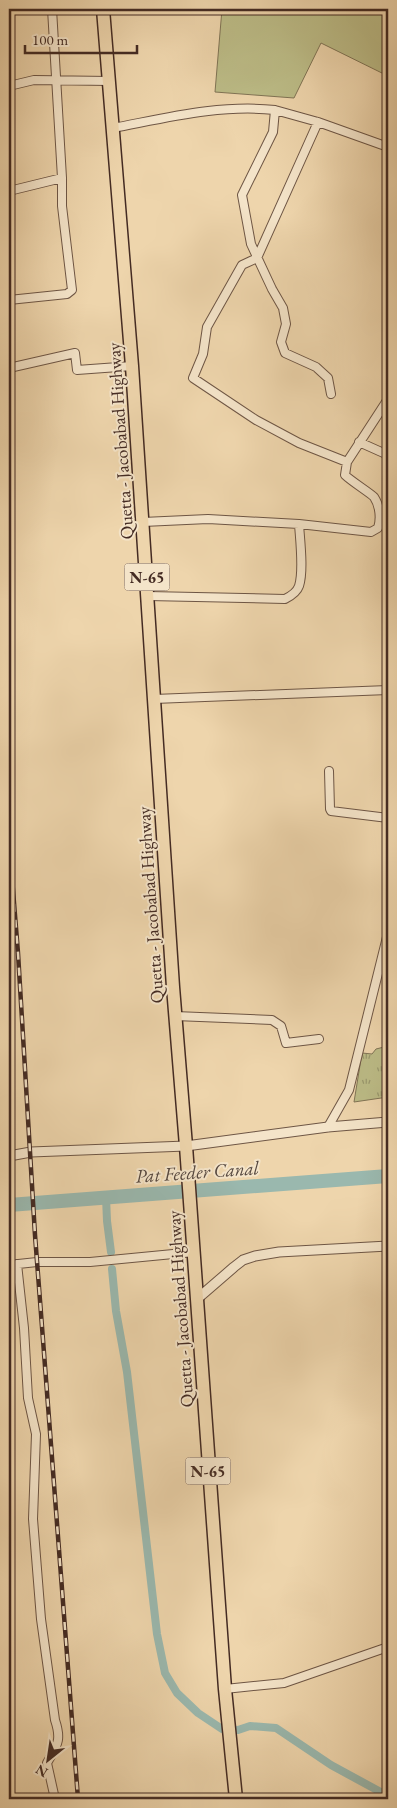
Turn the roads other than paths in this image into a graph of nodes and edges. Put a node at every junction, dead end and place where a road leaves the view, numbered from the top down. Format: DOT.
graph roads {
  1 [pos="52,9"];
  2 [pos="103,9"];
  3 [pos="56,81"];
  4 [pos="110,81"];
  5 [pos="9,86"];
  6 [pos="275,110"];
  7 [pos="318,122"];
  8 [pos="113,128"];
  9 [pos="388,147"];
  10 [pos="62,178"];
  11 [pos="9,191"];
  12 [pos="257,258"];
  13 [pos="9,300"];
  14 [pos="132,366"];
  15 [pos="9,368"];
  16 [pos="331,394"];
  17 [pos="388,399"];
  18 [pos="359,442"];
  19 [pos="388,455"];
  20 [pos="347,462"];
  21 [pos="143,522"];
  22 [pos="384,523"];
  23 [pos="299,524"];
  24 [pos="148,596"];
  25 [pos="388,690"];
  26 [pos="154,699"];
  27 [pos="329,771"];
  28 [pos="388,818"];
  29 [pos="388,934"];
  30 [pos="175,1016"];
  31 [pos="320,1039"];
  32 [pos="388,1122"];
  33 [pos="328,1127"];
  34 [pos="186,1146"];
  35 [pos="9,1156"];
  36 [pos="388,1246"];
  37 [pos="194,1252"];
  38 [pos="13,1265"];
  39 [pos="197,1299"];
  40 [pos="388,1647"];
  41 [pos="225,1689"];
  42 [pos="55,1799"];
  43 [pos="236,1799"];
  1 -- 3 [label="street"];
  2 -- 4 [label="highway, Quetta - Jacobabad Highway / N-65"];
  3 -- 4 [label="street"];
  3 -- 5 [label="street"];
  3 -- 10 [label="street"];
  4 -- 8 [label="highway, Quetta - Jacobabad Highway / N-65"];
  6 -- 7 [label="street"];
  6 -- 8 [label="street"];
  6 -- 12 [label="street"];
  7 -- 9 [label="street"];
  7 -- 12 [label="street"];
  8 -- 14 [label="highway, Quetta - Jacobabad Highway / N-65"];
  10 -- 11 [label="street"];
  10 -- 13 [label="street"];
  12 -- 16 [label="street"];
  12 -- 20 [label="street"];
  14 -- 15 [label="street"];
  14 -- 21 [label="highway, Quetta - Jacobabad Highway / N-65"];
  17 -- 18 [label="street"];
  18 -- 19 [label="street"];
  18 -- 20 [label="street"];
  20 -- 22 [label="street"];
  21 -- 23 [label="street"];
  21 -- 24 [label="highway, Quetta - Jacobabad Highway / N-65"];
  22 -- 23 [label="street"];
  23 -- 24 [label="street"];
  24 -- 26 [label="highway, Quetta - Jacobabad Highway / N-65"];
  25 -- 26 [label="street"];
  26 -- 30 [label="highway, Quetta - Jacobabad Highway / N-65"];
  27 -- 28 [label="street"];
  29 -- 33 [label="street"];
  30 -- 31 [label="street"];
  30 -- 34 [label="highway, Quetta - Jacobabad Highway / N-65"];
  32 -- 33 [label="street"];
  33 -- 34 [label="street"];
  34 -- 35 [label="street"];
  34 -- 37 [label="highway, Quetta - Jacobabad Highway / N-65"];
  36 -- 39 [label="street"];
  37 -- 38 [label="street"];
  37 -- 39 [label="highway, Quetta - Jacobabad Highway / N-65"];
  38 -- 42 [label="street"];
  39 -- 41 [label="highway, Quetta - Jacobabad Highway / N-65"];
  40 -- 41 [label="street"];
  41 -- 43 [label="highway, Quetta - Jacobabad Highway / N-65"];
}
